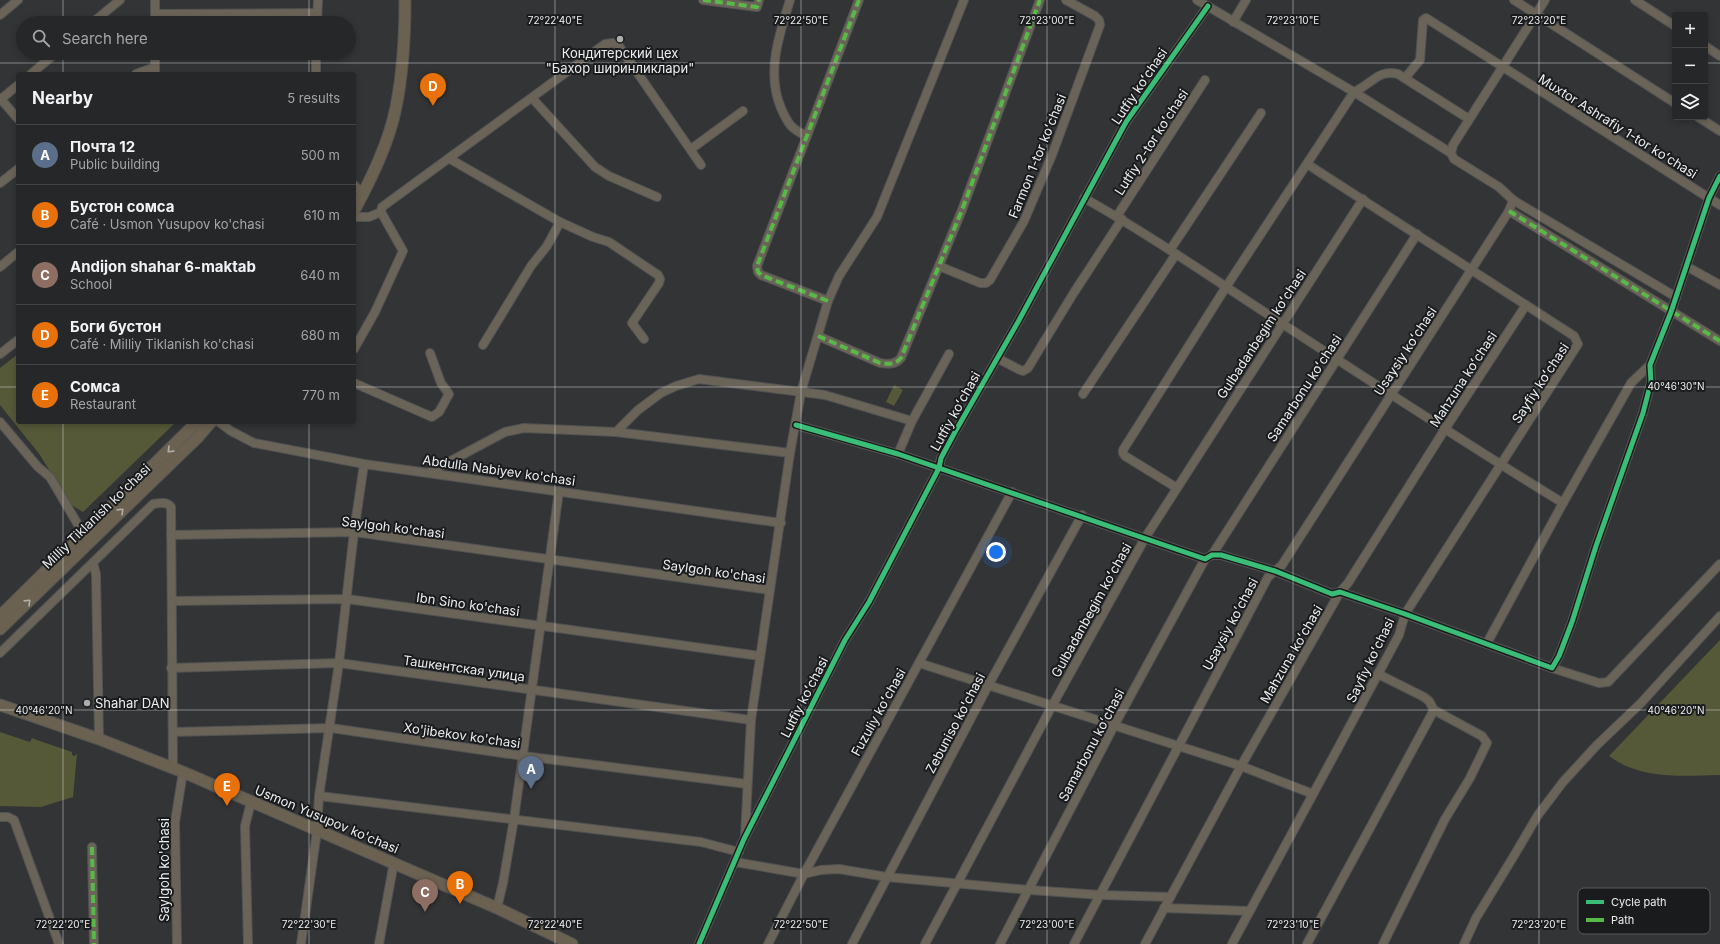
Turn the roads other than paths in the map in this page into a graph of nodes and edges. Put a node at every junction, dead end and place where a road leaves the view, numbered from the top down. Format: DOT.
graph roads {
  1 [pos="18,0"];
  2 [pos="120,0"];
  3 [pos="155,0"];
  4 [pos="318,0"];
  5 [pos="406,0"];
  6 [pos="703,0"];
  7 [pos="760,0"];
  8 [pos="790,0"];
  9 [pos="859,0"];
  10 [pos="964,0"];
  11 [pos="1040,0"];
  12 [pos="1197,0"];
  13 [pos="1246,0"];
  14 [pos="1514,0"];
  15 [pos="1545,0"];
  16 [pos="1635,0"];
  17 [pos="1071,1"];
  18 [pos="1208,6"];
  19 [pos="317,12"];
  20 [pos="0,14"];
  21 [pos="1536,15"];
  22 [pos="101,16"];
  23 [pos="155,16"];
  24 [pos="224,16"];
  25 [pos="317,16"];
  26 [pos="1233,22"];
  27 [pos="1672,24"];
  28 [pos="1708,48"];
  29 [pos="1720,56"];
  30 [pos="48,60"];
  31 [pos="316,60"];
  32 [pos="1503,67"];
  33 [pos="33,72"];
  34 [pos="316,72"];
  35 [pos="1405,78"];
  36 [pos="1205,80"];
  37 [pos="16,87"];
  38 [pos="1354,92"];
  39 [pos="532,98"];
  40 [pos="0,99"];
  41 [pos="1672,100"];
  42 [pos="743,111"];
  43 [pos="1261,113"];
  44 [pos="16,117"];
  45 [pos="1469,120"];
  46 [pos="1703,120"];
  47 [pos="1720,131"];
  48 [pos="807,136"];
  49 [pos="691,149"];
  50 [pos="1451,153"];
  51 [pos="450,158"];
  52 [pos="1307,164"];
  53 [pos="701,165"];
  54 [pos="16,171"];
  55 [pos="1720,176"];
  56 [pos="0,183"];
  57 [pos="356,187"];
  58 [pos="363,194"];
  59 [pos="658,197"];
  60 [pos="1084,198"];
  61 [pos="1709,198"];
  62 [pos="1362,199"];
  63 [pos="1513,200"];
  64 [pos="1720,205"];
  65 [pos="356,207"];
  66 [pos="1509,211"];
  67 [pos="381,212"];
  68 [pos="356,217"];
  69 [pos="1119,218"];
  70 [pos="560,222"];
  71 [pos="1417,234"];
  72 [pos="1173,252"];
  73 [pos="16,254"];
  74 [pos="0,266"];
  75 [pos="939,266"];
  76 [pos="1686,266"];
  77 [pos="1472,270"];
  78 [pos="1720,285"];
  79 [pos="1226,287"];
  80 [pos="1676,297"];
  81 [pos="828,301"];
  82 [pos="1526,306"];
  83 [pos="1671,312"];
  84 [pos="1282,324"];
  85 [pos="818,336"];
  86 [pos="644,339"];
  87 [pos="1720,341"];
  88 [pos="16,342"];
  89 [pos="356,345"];
  90 [pos="483,345"];
  91 [pos="430,353"];
  92 [pos="0,354"];
  93 [pos="949,354"];
  94 [pos="997,358"];
  95 [pos="1337,359"];
  96 [pos="1650,365"];
  97 [pos="356,384"];
  98 [pos="801,392"];
  99 [pos="1083,394"];
  100 [pos="1392,395"];
  101 [pos="912,421"];
  102 [pos="0,422"];
  103 [pos="195,424"];
  104 [pos="209,424"];
  105 [pos="222,424"];
  106 [pos="796,425"];
  107 [pos="1445,429"];
  108 [pos="616,432"];
  109 [pos="790,453"];
  110 [pos="898,454"];
  111 [pos="364,464"];
  112 [pos="1501,465"];
  113 [pos="939,468"];
  114 [pos="430,472"];
  115 [pos="1177,488"];
  116 [pos="559,491"];
  117 [pos="1012,492"];
  118 [pos="1562,503"];
  119 [pos="1082,515"];
  120 [pos="781,523"];
  121 [pos="354,532"];
  122 [pos="171,535"];
  123 [pos="87,537"];
  124 [pos="1145,538"];
  125 [pos="1209,557"];
  126 [pos="549,560"];
  127 [pos="93,562"];
  128 [pos="1720,564"];
  129 [pos="1275,571"];
  130 [pos="770,590"];
  131 [pos="1340,592"];
  132 [pos="347,600"];
  133 [pos="172,601"];
  134 [pos="1405,614"];
  135 [pos="0,616"];
  136 [pos="1720,616"];
  137 [pos="541,625"];
  138 [pos="0,629"];
  139 [pos="1487,643"];
  140 [pos="0,653"];
  141 [pos="760,656"];
  142 [pos="339,663"];
  143 [pos="919,663"];
  144 [pos="172,668"];
  145 [pos="1552,668"];
  146 [pos="1378,674"];
  147 [pos="988,686"];
  148 [pos="532,690"];
  149 [pos="0,705"];
  150 [pos="1052,706"];
  151 [pos="1434,710"];
  152 [pos="751,720"];
  153 [pos="1114,726"];
  154 [pos="331,728"];
  155 [pos="173,732"];
  156 [pos="99,739"];
  157 [pos="1178,746"];
  158 [pos="523,756"];
  159 [pos="1241,766"];
  160 [pos="178,770"];
  161 [pos="747,784"];
  162 [pos="1313,794"];
  163 [pos="320,796"];
  164 [pos="251,802"];
  165 [pos="0,817"];
  166 [pos="514,819"];
  167 [pos="317,831"];
  168 [pos="744,839"];
  169 [pos="92,847"];
  170 [pos="739,852"];
  171 [pos="394,862"];
  172 [pos="734,862"];
  173 [pos="804,874"];
  174 [pos="887,878"];
  175 [pos="958,883"];
  176 [pos="1030,890"];
  177 [pos="1101,895"];
  178 [pos="1170,897"];
  179 [pos="497,908"];
  180 [pos="1164,908"];
  181 [pos="1249,911"];
  182 [pos="59,944"];
  183 [pos="94,944"];
  184 [pos="177,944"];
  185 [pos="248,944"];
  186 [pos="301,944"];
  187 [pos="379,944"];
  188 [pos="572,944"];
  189 [pos="698,944"];
  190 [pos="768,944"];
  191 [pos="852,944"];
  192 [pos="925,944"];
  193 [pos="1000,944"];
  194 [pos="1074,944"];
  195 [pos="1144,944"];
  196 [pos="1232,944"];
  197 [pos="1307,944"];
  198 [pos="1383,944"];
  199 [pos="1464,944"];
  1 -- 20 [label="street"];
  2 -- 22 [label="street"];
  3 -- 23 [label="street"];
  4 -- 19 [label="street"];
  5 -- 58 [label="main road"];
  6 -- 7 [label="street"];
  8 -- 48 [label="street"];
  9 -- 48 [label="street"];
  10 -- 81 [label="street"];
  11 -- 75 [label="street"];
  12 -- 18 [label="street"];
  13 -- 26 [label="street"];
  14 -- 21 [label="street"];
  15 -- 21 [label="street"];
  16 -- 27 [label="street"];
  17 -- 75 [label="street, Farmon 1-tor koʻchasi"];
  18 -- 26 [label="street"];
  18 -- 60 [label="street, Lutfiy koʻchasi"];
  19 -- 24 [label="street"];
  19 -- 25 [label="street"];
  21 -- 32 [label="street"];
  21 -- 41 [label="street"];
  26 -- 38 [label="street"];
  28 -- 29 [label="street"];
  30 -- 33 [label="street"];
  31 -- 34 [label="street"];
  32 -- 35 [label="street, Muxtor Ashrafiy 1-tor koʻchasi"];
  32 -- 45 [label="street"];
  32 -- 61 [label="street, Muxtor Ashrafiy 1-tor koʻchasi"];
  35 -- 38 [label="street"];
  35 -- 45 [label="street"];
  36 -- 69 [label="street, Lutfiy 2-tor koʻchasi"];
  37 -- 40 [label="street"];
  38 -- 50 [label="street"];
  38 -- 52 [label="street"];
  39 -- 49 [label="street"];
  39 -- 51 [label="street"];
  39 -- 59 [label="street"];
  40 -- 44 [label="street"];
  42 -- 49 [label="street"];
  43 -- 72 [label="street"];
  45 -- 50 [label="street"];
  46 -- 47 [label="street"];
  48 -- 81 [label="street"];
  49 -- 53 [label="street"];
  50 -- 63 [label="street"];
  51 -- 67 [label="street"];
  51 -- 70 [label="street"];
  52 -- 62 [label="street"];
  52 -- 79 [label="street"];
  54 -- 56 [label="street"];
  55 -- 61 [label="street"];
  57 -- 58 [label="street"];
  58 -- 65 [label="main road"];
  60 -- 69 [label="street"];
  60 -- 94 [label="street, Lutfiy koʻchasi"];
  61 -- 64 [label="street, Muxtor Ashrafiy 1-tor koʻchasi"];
  61 -- 76 [label="street"];
  62 -- 71 [label="street"];
  62 -- 84 [label="street, Gulbadanbegim koʻchasi"];
  63 -- 66 [label="street, Usaysiy koʻchasi"];
  63 -- 80 [label="street"];
  66 -- 77 [label="street, Usaysiy koʻchasi"];
  66 -- 83 [label="street"];
  67 -- 68 [label="street"];
  67 -- 89 [label="street"];
  69 -- 72 [label="street"];
  69 -- 94 [label="street, Lutfiy 2-tor koʻchasi"];
  70 -- 86 [label="street"];
  70 -- 90 [label="street"];
  71 -- 77 [label="street"];
  71 -- 95 [label="street, Samarbonu koʻchasi"];
  72 -- 79 [label="street"];
  72 -- 99 [label="street"];
  73 -- 74 [label="street"];
  75 -- 85 [label="street"];
  76 -- 78 [label="street"];
  76 -- 80 [label="street"];
  77 -- 82 [label="street"];
  77 -- 100 [label="street, Usaysiy koʻchasi"];
  79 -- 84 [label="street"];
  79 -- 115 [label="street"];
  80 -- 83 [label="street"];
  81 -- 85 [label="street"];
  82 -- 107 [label="street, Mahzuna koʻchasi"];
  82 -- 112 [label="street, Sayfiy koʻchasi"];
  83 -- 87 [label="street"];
  83 -- 96 [label="street"];
  84 -- 95 [label="street"];
  84 -- 115 [label="street, Gulbadanbegim koʻchasi"];
  85 -- 98 [label="street"];
  88 -- 92 [label="street"];
  91 -- 97 [label="street"];
  93 -- 101 [label="street"];
  94 -- 113 [label="street, Lutfiy koʻchasi"];
  95 -- 100 [label="street"];
  95 -- 125 [label="street, Samarbonu koʻchasi"];
  96 -- 118 [label="street"];
  96 -- 145 [label="street"];
  98 -- 101 [label="street"];
  98 -- 106 [label="street"];
  98 -- 108 [label="street"];
  100 -- 107 [label="street"];
  100 -- 129 [label="street, Usaysiy koʻchasi"];
  101 -- 110 [label="street"];
  102 -- 123 [label="street"];
  103 -- 123 [label="main road, Milliy Tiklanish ko'chasi, one-way"];
  123 -- 104 [label="main road, Milliy Tiklanish ko'chasi, one-way"];
  105 -- 111 [label="street, Abdulla Nabiyev ko'chasi"];
  106 -- 109 [label="street"];
  106 -- 110 [label="street"];
  107 -- 112 [label="street"];
  107 -- 131 [label="street, Mahzuna koʻchasi"];
  108 -- 109 [label="street"];
  108 -- 114 [label="street"];
  109 -- 120 [label="street"];
  110 -- 113 [label="street"];
  111 -- 114 [label="street, Abdulla Nabiyev ko'chasi"];
  111 -- 121 [label="street"];
  112 -- 118 [label="street"];
  112 -- 134 [label="street, Sayfiy koʻchasi"];
  113 -- 117 [label="street"];
  113 -- 168 [label="street, Lutfiy koʻchasi"];
  114 -- 116 [label="street, Abdulla Nabiyev ko'chasi"];
  115 -- 124 [label="street, Gulbadanbegim koʻchasi"];
  116 -- 120 [label="street, Abdulla Nabiyev ko'chasi"];
  116 -- 126 [label="street"];
  117 -- 119 [label="street"];
  117 -- 143 [label="street, Fuzuliy koʻchasi"];
  118 -- 139 [label="street"];
  119 -- 124 [label="street"];
  119 -- 147 [label="street, Zebuniso ko'chasi"];
  120 -- 130 [label="street"];
  121 -- 122 [label="street, Saylgoh ko'chasi"];
  121 -- 126 [label="street, Saylgoh ko'chasi"];
  121 -- 132 [label="street"];
  122 -- 127 [label="street"];
  122 -- 133 [label="street, Saylgoh ko'chasi"];
  123 -- 135 [label="main road, Milliy Tiklanish ko'chasi"];
  138 -- 123 [label="main road, Milliy Tiklanish ko'chasi, one-way"];
  124 -- 125 [label="street"];
  124 -- 150 [label="street, Gulbadanbegim koʻchasi"];
  125 -- 129 [label="street"];
  125 -- 153 [label="street, Samarbonu koʻchasi"];
  126 -- 130 [label="street, Saylgoh ko'chasi"];
  126 -- 137 [label="street"];
  127 -- 140 [label="street"];
  127 -- 156 [label="street"];
  128 -- 145 [label="street"];
  129 -- 131 [label="street"];
  129 -- 157 [label="street, Usaysiy koʻchasi"];
  130 -- 141 [label="street"];
  131 -- 134 [label="street"];
  131 -- 159 [label="street, Mahzuna koʻchasi"];
  132 -- 133 [label="street, Ibn Sino ko'chasi"];
  132 -- 137 [label="street, Ibn Sino ko'chasi"];
  132 -- 142 [label="street"];
  133 -- 144 [label="street, Saylgoh ko'chasi"];
  134 -- 139 [label="street"];
  134 -- 146 [label="street, Sayfiy koʻchasi"];
  136 -- 199 [label="street"];
  137 -- 141 [label="street, Ibn Sino ko'chasi"];
  137 -- 148 [label="street"];
  139 -- 145 [label="street"];
  141 -- 152 [label="street"];
  142 -- 144 [label="street, Ташкентская улица"];
  142 -- 148 [label="street, Ташкентская улица"];
  142 -- 154 [label="street"];
  143 -- 147 [label="street"];
  143 -- 173 [label="street, Fuzuliy koʻchasi"];
  144 -- 155 [label="street, Saylgoh ko'chasi"];
  146 -- 151 [label="street"];
  146 -- 162 [label="street, Sayfiy koʻchasi"];
  147 -- 150 [label="street"];
  147 -- 174 [label="street, Zebuniso ko'chasi"];
  148 -- 152 [label="street, Ташкентская улица"];
  148 -- 158 [label="street"];
  149 -- 156 [label="main road, Usmon Yusupov ko'chasi"];
  150 -- 153 [label="street"];
  150 -- 175 [label="street, Gulbadanbegim koʻchasi"];
  151 -- 197 [label="street"];
  151 -- 198 [label="street"];
  152 -- 161 [label="street"];
  153 -- 157 [label="street"];
  153 -- 176 [label="street, Samarbonu koʻchasi"];
  154 -- 155 [label="street, Xo'jibekov ko'chasi"];
  154 -- 158 [label="street, Xo'jibekov ko'chasi"];
  154 -- 163 [label="street"];
  155 -- 160 [label="street, Saylgoh ko'chasi"];
  156 -- 160 [label="main road, Usmon Yusupov ko'chasi"];
  157 -- 159 [label="street"];
  157 -- 177 [label="street, Usaysiy koʻchasi"];
  158 -- 161 [label="street, Xo'jibekov ko'chasi"];
  158 -- 166 [label="street"];
  159 -- 162 [label="street"];
  159 -- 178 [label="street, Mahzuna koʻchasi"];
  160 -- 164 [label="main road, Usmon Yusupov ko'chasi"];
  160 -- 184 [label="street, Saylgoh ko'chasi"];
  161 -- 168 [label="street"];
  162 -- 181 [label="street, Sayfiy koʻchasi"];
  163 -- 166 [label="street"];
  163 -- 167 [label="street"];
  164 -- 167 [label="main road, Usmon Yusupov ko'chasi"];
  164 -- 185 [label="street"];
  165 -- 182 [label="street"];
  166 -- 170 [label="street"];
  166 -- 179 [label="street"];
  167 -- 171 [label="main road, Usmon Yusupov ko'chasi"];
  167 -- 186 [label="street"];
  168 -- 170 [label="street"];
  169 -- 183 [label="street"];
  170 -- 172 [label="street"];
  171 -- 179 [label="main road, Usmon Yusupov ko'chasi"];
  171 -- 187 [label="street"];
  172 -- 173 [label="street"];
  172 -- 189 [label="street"];
  173 -- 174 [label="street"];
  173 -- 190 [label="street, Fuzuliy koʻchasi"];
  174 -- 175 [label="street"];
  174 -- 191 [label="street, Zebuniso ko'chasi"];
  175 -- 176 [label="street"];
  175 -- 192 [label="street, Gulbadanbegim koʻchasi"];
  176 -- 177 [label="street"];
  176 -- 193 [label="street, Samarbonu koʻchasi"];
  177 -- 178 [label="street"];
  177 -- 194 [label="street, Usaysiy koʻchasi"];
  178 -- 180 [label="street, Mahzuna koʻchasi"];
  179 -- 188 [label="main road, Usmon Yusupov ko'chasi"];
  180 -- 181 [label="street"];
  180 -- 195 [label="street, Mahzuna koʻchasi"];
  181 -- 196 [label="street, Sayfiy koʻchasi"];
}
